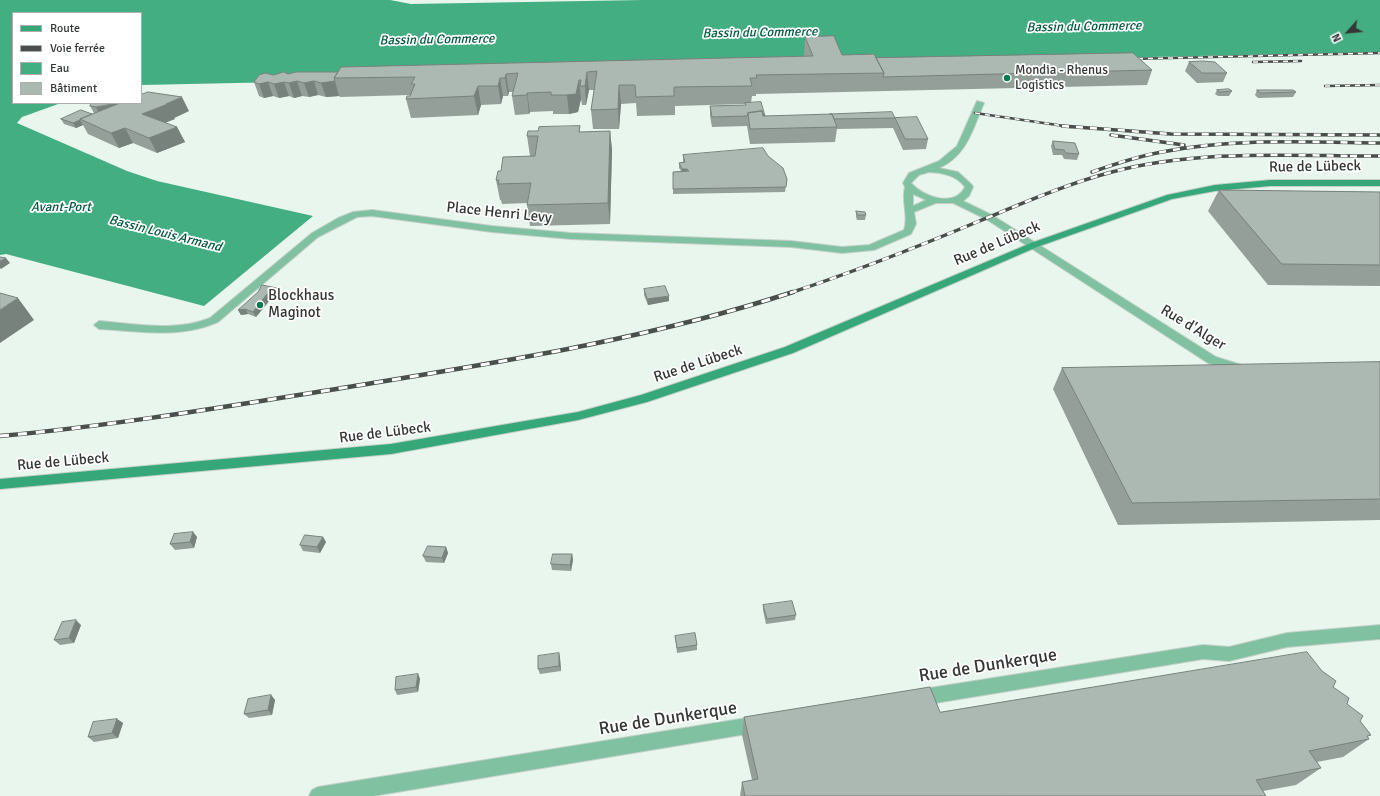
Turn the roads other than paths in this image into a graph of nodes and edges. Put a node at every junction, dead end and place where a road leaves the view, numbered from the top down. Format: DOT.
graph roads {
  1 [pos="980,104"];
  2 [pos="957,151"];
  3 [pos="923,170"];
  4 [pos="957,175"];
  5 [pos="1380,183"];
  6 [pos="910,188"];
  7 [pos="968,193"];
  8 [pos="935,200"];
  9 [pos="954,200"];
  10 [pos="909,210"];
  11 [pos="989,217"];
  12 [pos="1034,245"];
  13 [pos="99,325"];
  14 [pos="1256,369"];
  15 [pos="0,484"];
  16 [pos="1380,632"];
  17 [pos="900,701"];
  18 [pos="775,722"];
  19 [pos="318,796"];
  1 -- 2 [label="street"];
  2 -- 3 [label="street"];
  2 -- 4 [label="street"];
  3 -- 4 [label="street"];
  3 -- 6 [label="street, Place Henri Levy"];
  4 -- 7 [label="street"];
  5 -- 12 [label="main road, Rue de Lübeck"];
  6 -- 8 [label="street"];
  6 -- 10 [label="street, Place Henri Levy"];
  7 -- 9 [label="street"];
  7 -- 11 [label="street"];
  8 -- 9 [label="street"];
  8 -- 10 [label="street"];
  9 -- 11 [label="street"];
  10 -- 13 [label="street, Place Henri Levy"];
  11 -- 12 [label="street, Rue d'Alger"];
  12 -- 14 [label="street, Rue d'Alger"];
  12 -- 15 [label="main road, Rue de Lübeck"];
  16 -- 17 [label="street, Rue de Dunkerque"];
  18 -- 19 [label="street, Rue de Dunkerque"];
}
